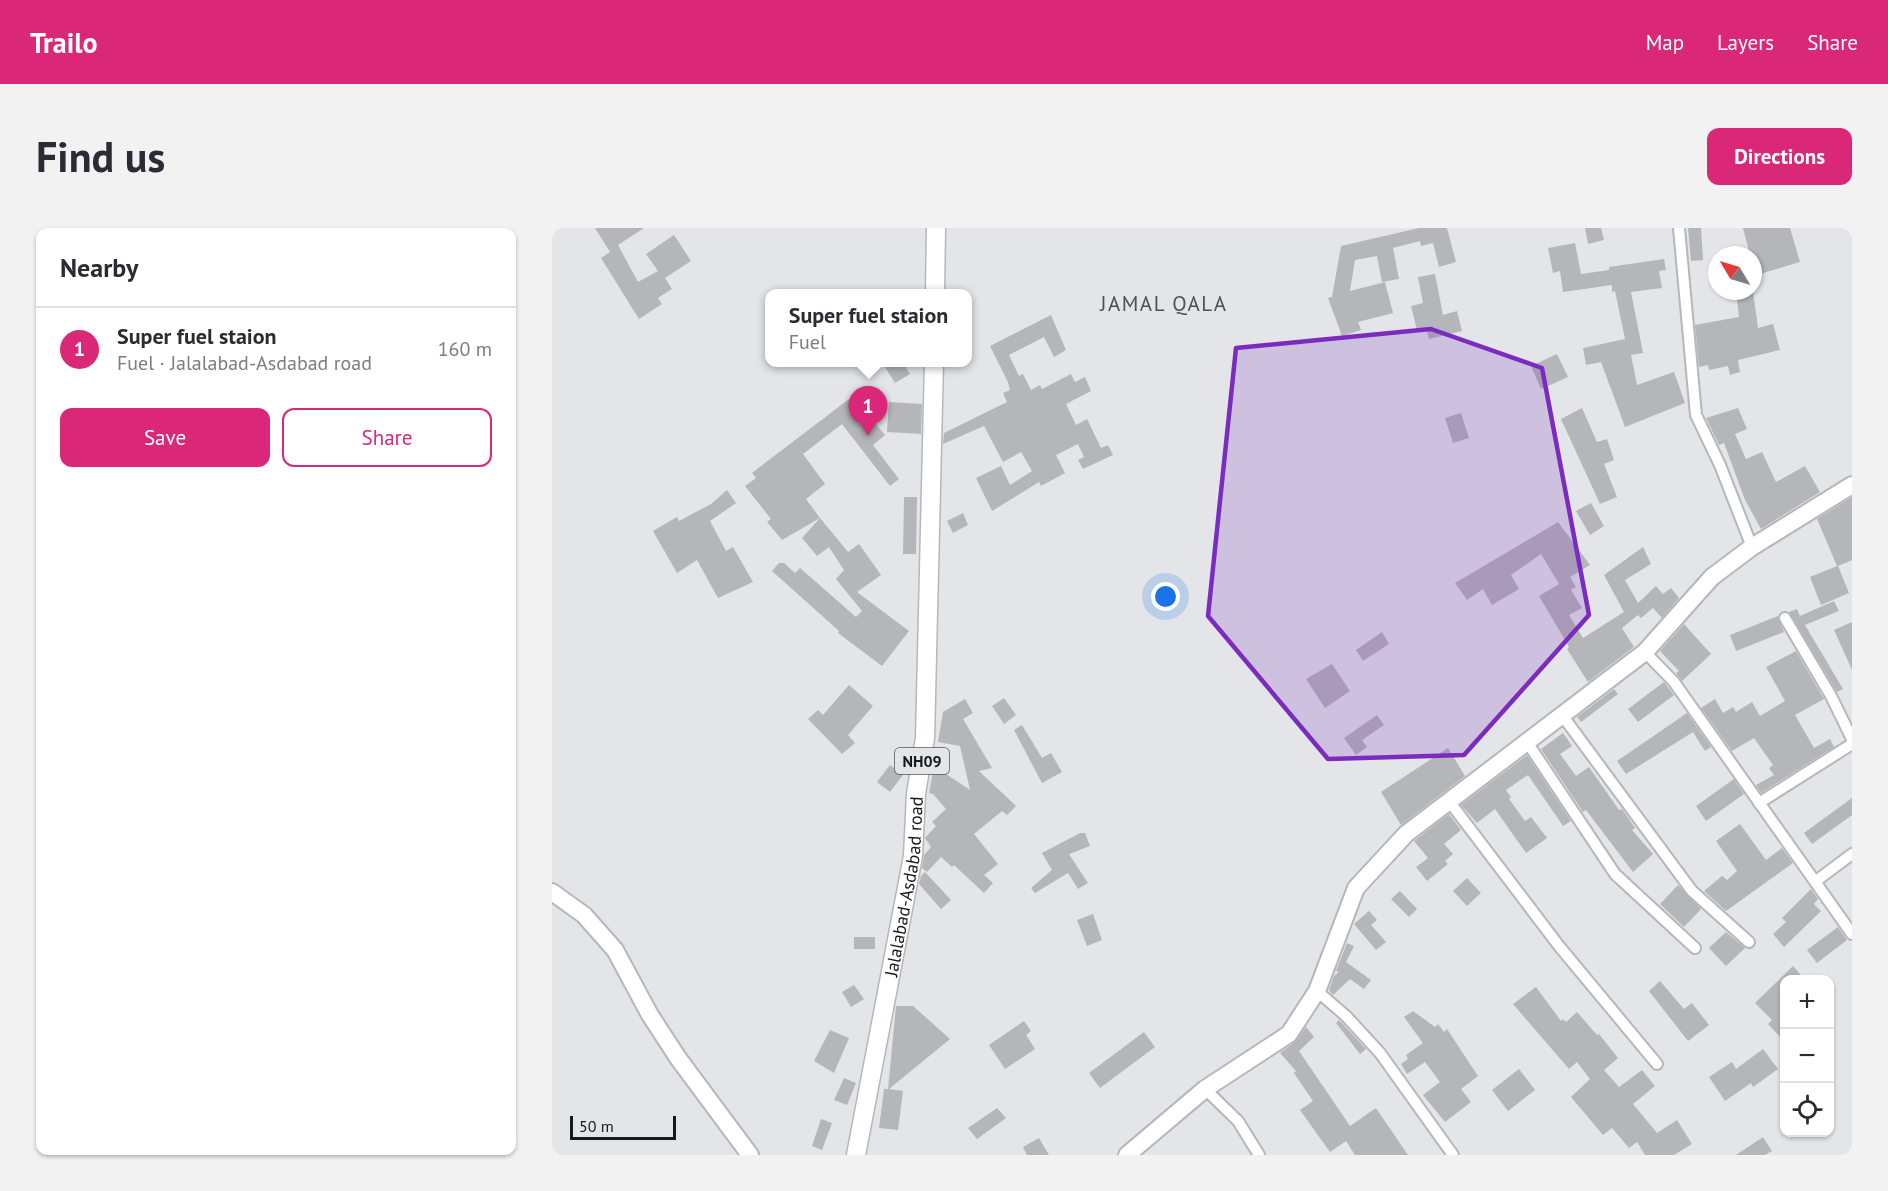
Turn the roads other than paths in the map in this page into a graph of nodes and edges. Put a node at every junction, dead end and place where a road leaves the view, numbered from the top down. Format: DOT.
graph roads {
  1 [pos="936,228"];
  2 [pos="1679,228"];
  3 [pos="935,289"];
  4 [pos="934,367"];
  5 [pos="1852,485"];
  6 [pos="1752,547"];
  7 [pos="1785,618"];
  8 [pos="1646,652"];
  9 [pos="1562,715"];
  10 [pos="1852,739"];
  11 [pos="1527,742"];
  12 [pos="1852,744"];
  13 [pos="1449,801"];
  14 [pos="1759,803"];
  15 [pos="1852,854"];
  16 [pos="1815,881"];
  17 [pos="552,892"];
  18 [pos="1852,934"];
  19 [pos="1749,942"];
  20 [pos="1695,948"];
  21 [pos="1317,991"];
  22 [pos="1657,1064"];
  23 [pos="1205,1089"];
  24 [pos="750,1155"];
  25 [pos="856,1155"];
  26 [pos="1127,1155"];
  27 [pos="1259,1155"];
  28 [pos="1453,1155"];
  1 -- 3 [label="main road"];
  2 -- 6 [label="street"];
  4 -- 25 [label="main road, Jalalabad-Asdabad road / NH09"];
  5 -- 6 [label="street"];
  6 -- 8 [label="street"];
  7 -- 10 [label="street"];
  8 -- 9 [label="street"];
  8 -- 14 [label="street"];
  9 -- 11 [label="street"];
  9 -- 19 [label="street"];
  11 -- 13 [label="street"];
  11 -- 20 [label="street"];
  12 -- 14 [label="street"];
  13 -- 21 [label="street"];
  13 -- 22 [label="street"];
  14 -- 16 [label="street"];
  15 -- 16 [label="street"];
  16 -- 18 [label="street"];
  17 -- 24 [label="street"];
  21 -- 23 [label="street"];
  21 -- 28 [label="street"];
  23 -- 26 [label="street"];
  23 -- 27 [label="street"];
}
